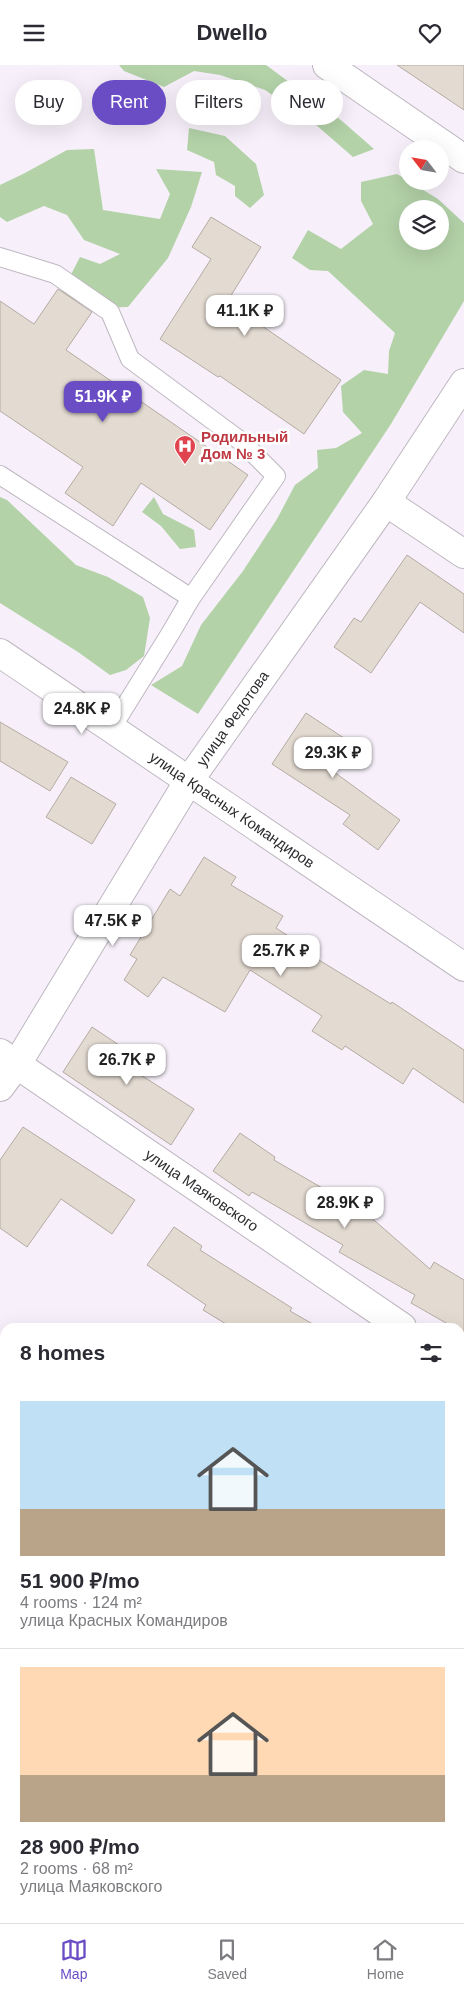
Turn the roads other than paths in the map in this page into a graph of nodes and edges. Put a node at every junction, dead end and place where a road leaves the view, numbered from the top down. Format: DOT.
graph roads {
  1 [pos="327,65"];
  2 [pos="464,159"];
  3 [pos="0,257"];
  4 [pos="464,383"];
  5 [pos="0,475"];
  6 [pos="386,502"];
  7 [pos="464,555"];
  8 [pos="191,597"];
  9 [pos="0,653"];
  10 [pos="111,729"];
  11 [pos="188,782"];
  12 [pos="464,967"];
  13 [pos="9,1059"];
  14 [pos="0,1087"];
  15 [pos="396,1323"];
  1 -- 2 [label="street"];
  3 -- 8 [label="lane"];
  4 -- 6 [label="street, улица Федотова"];
  5 -- 8 [label="lane"];
  6 -- 7 [label="street"];
  6 -- 11 [label="street, улица Федотова"];
  8 -- 10 [label="lane"];
  9 -- 10 [label="street, улица Красных Командиров"];
  10 -- 11 [label="street, улица Красных Командиров"];
  11 -- 12 [label="street, улица Красных Командиров"];
  11 -- 13 [label="street, улица Федотова"];
  13 -- 14 [label="street, улица Федотова"];
  13 -- 15 [label="street, улица Маяковского"];
}
